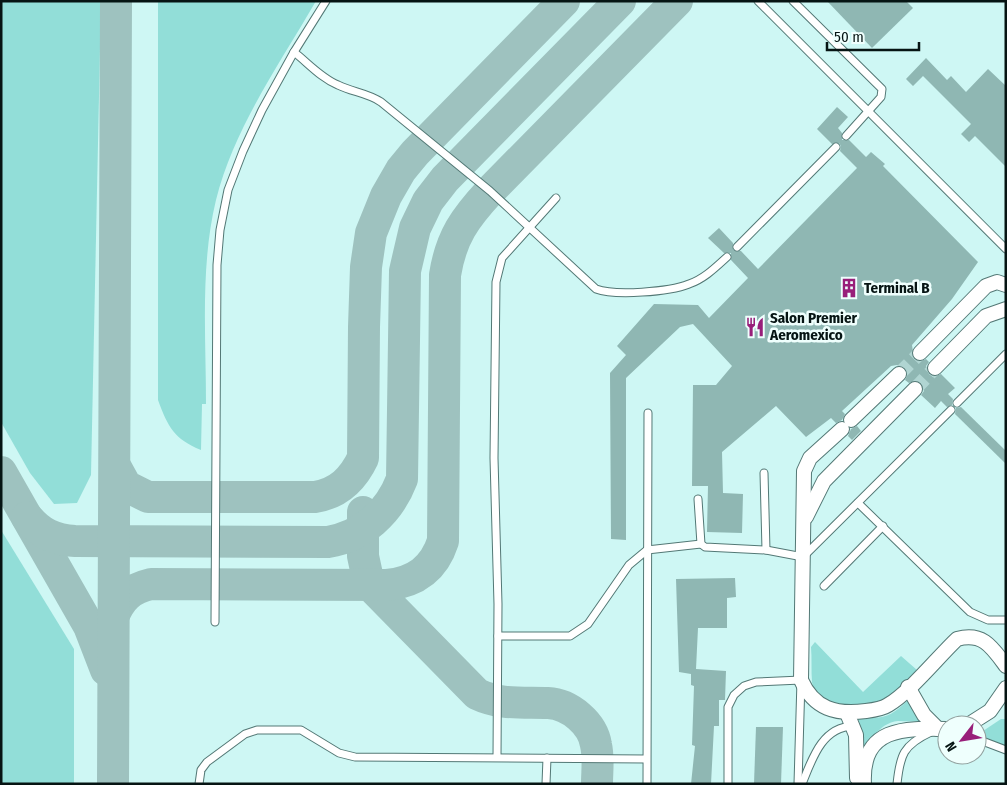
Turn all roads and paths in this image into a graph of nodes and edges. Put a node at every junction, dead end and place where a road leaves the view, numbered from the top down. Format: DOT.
graph roads {
  1 [pos="326,1"];
  2 [pos="758,1"];
  3 [pos="793,1"];
  4 [pos="294,52"];
  5 [pos="868,114"];
  6 [pos="846,136"];
  7 [pos="836,147"];
  8 [pos="556,198"];
  9 [pos="530,226"];
  10 [pos="737,247"];
  11 [pos="1006,249"];
  12 [pos="727,256"];
  13 [pos="1006,284"];
  14 [pos="1006,309"];
  15 [pos="920,353"];
  16 [pos="1006,354"];
  17 [pos="935,368"];
  18 [pos="898,374"];
  19 [pos="914,389"];
  20 [pos="957,403"];
  21 [pos="951,410"];
  22 [pos="648,413"];
  23 [pos="764,473"];
  24 [pos="698,498"];
  25 [pos="858,503"];
  26 [pos="804,521"];
  27 [pos="883,526"];
  28 [pos="701,544"];
  29 [pos="647,550"];
  30 [pos="766,550"];
  31 [pos="803,557"];
  32 [pos="824,586"];
  33 [pos="1006,620"];
  34 [pos="215,622"];
  35 [pos="498,636"];
  36 [pos="1006,666"];
  37 [pos="801,680"];
  38 [pos="908,687"];
  39 [pos="1006,688"];
  40 [pos="984,715"];
  41 [pos="850,720"];
  42 [pos="937,725"];
  43 [pos="937,729"];
  44 [pos="937,731"];
  45 [pos="987,743"];
  46 [pos="1006,750"];
  47 [pos="497,757"];
  48 [pos="547,758"];
  49 [pos="646,759"];
  50 [pos="862,783"];
  51 [pos="199,784"];
  52 [pos="546,784"];
  53 [pos="647,784"];
  54 [pos="728,784"];
  55 [pos="800,784"];
  56 [pos="898,784"];
  1 -- 4 [label="lane"];
  2 -- 5 [label="lane"];
  3 -- 5 [label="lane"];
  4 -- 9 [label="lane"];
  4 -- 34 [label="lane"];
  5 -- 6 [label="lane"];
  5 -- 11 [label="lane"];
  7 -- 10 [label="lane"];
  8 -- 9 [label="lane"];
  9 -- 12 [label="lane"];
  9 -- 35 [label="lane"];
  13 -- 15 [label="street"];
  14 -- 17 [label="street"];
  16 -- 20 [label="lane"];
  18 -- 26 [label="street"];
  19 -- 26 [label="street"];
  21 -- 25 [label="lane"];
  22 -- 29 [label="lane"];
  23 -- 30 [label="lane"];
  24 -- 28 [label="lane"];
  25 -- 27 [label="lane"];
  25 -- 31 [label="lane"];
  26 -- 31 [label="street"];
  27 -- 32 [label="lane"];
  27 -- 33 [label="lane"];
  28 -- 29 [label="lane"];
  28 -- 30 [label="lane"];
  29 -- 35 [label="lane"];
  29 -- 49 [label="lane"];
  30 -- 31 [label="lane"];
  31 -- 37 [label="street"];
  35 -- 47 [label="lane"];
  36 -- 38 [label="street"];
  37 -- 41 [label="street"];
  37 -- 54 [label="lane"];
  37 -- 55 [label="lane"];
  38 -- 41 [label="street"];
  38 -- 42 [label="street"];
  39 -- 40 [label="street"];
  41 -- 50 [label="street"];
  41 -- 55 [label="lane"];
  43 -- 50 [label="street"];
  44 -- 56 [label="lane"];
  45 -- 46 [label="lane"];
  47 -- 48 [label="lane"];
  47 -- 51 [label="lane"];
  48 -- 49 [label="lane"];
  48 -- 52 [label="lane"];
  49 -- 53 [label="lane"];
}
